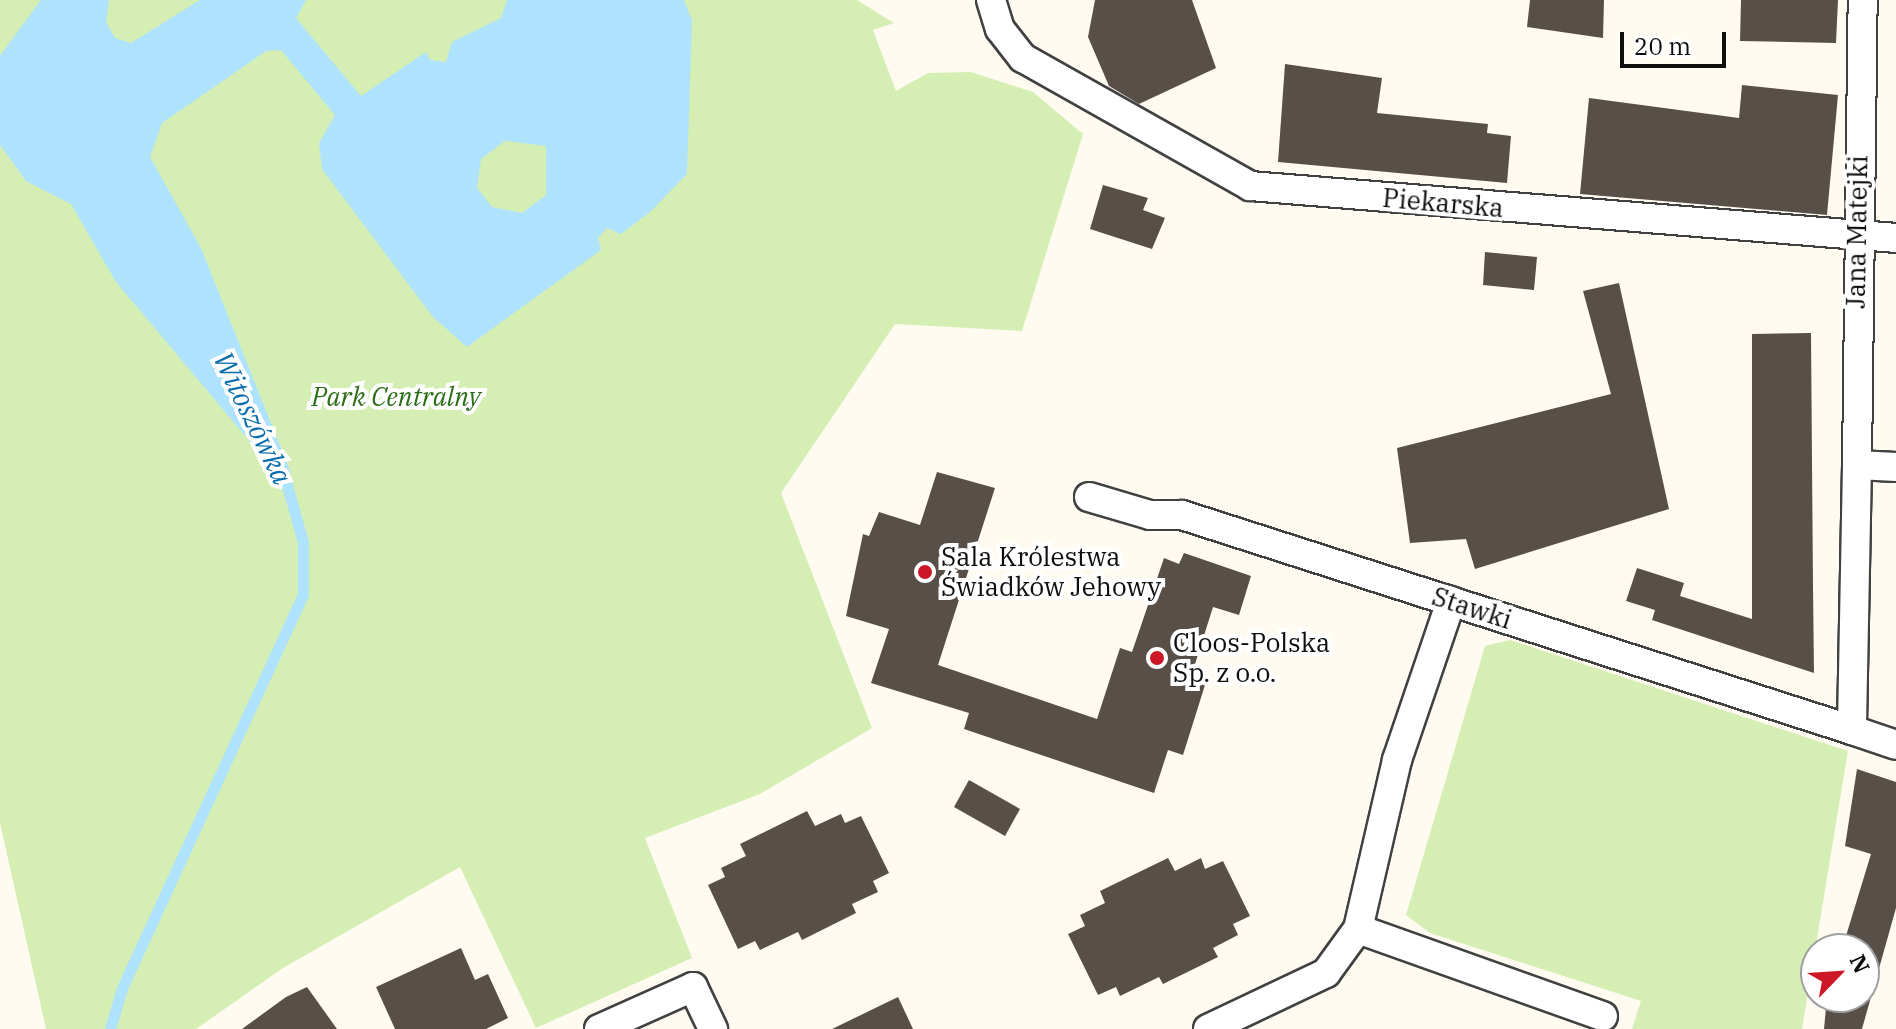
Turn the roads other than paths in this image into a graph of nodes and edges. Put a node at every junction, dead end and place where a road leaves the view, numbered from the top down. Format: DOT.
graph roads {
  1 [pos="991,0"];
  2 [pos="1863,0"];
  3 [pos="1855,238"];
  4 [pos="1896,238"];
  5 [pos="1857,465"];
  6 [pos="1896,467"];
  7 [pos="1089,497"];
  8 [pos="1451,601"];
  9 [pos="1852,730"];
  10 [pos="1896,745"];
  11 [pos="1358,929"];
  12 [pos="1603,1016"];
  13 [pos="599,1029"];
  14 [pos="713,1029"];
  15 [pos="1208,1029"];
  1 -- 3 [label="street, Piekarska"];
  2 -- 3 [label="street, Jana Matejki"];
  3 -- 4 [label="street, Piekarska"];
  3 -- 5 [label="street, Jana Matejki"];
  5 -- 6 [label="street"];
  5 -- 9 [label="street, Jana Matejki"];
  7 -- 8 [label="street, Stawki"];
  8 -- 9 [label="street, Stawki"];
  8 -- 11 [label="street"];
  9 -- 10 [label="street, Stawki"];
  11 -- 12 [label="street"];
  11 -- 15 [label="street"];
  13 -- 14 [label="street"];
}
